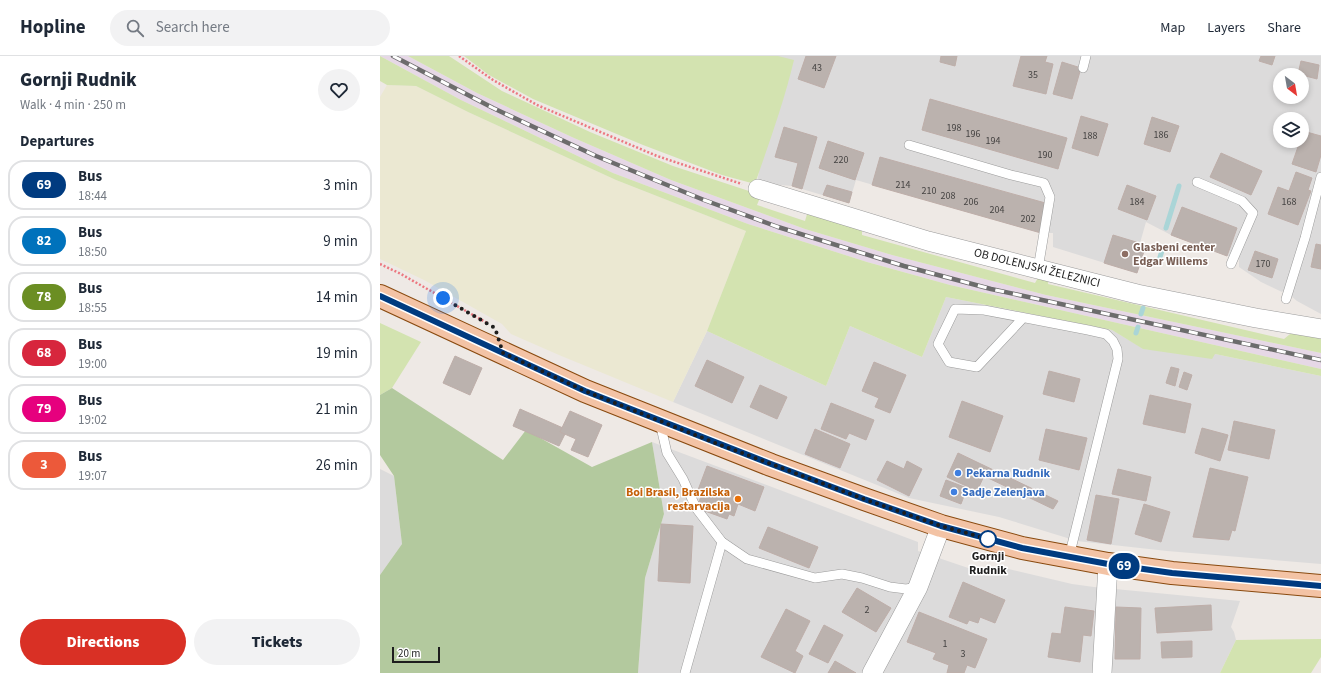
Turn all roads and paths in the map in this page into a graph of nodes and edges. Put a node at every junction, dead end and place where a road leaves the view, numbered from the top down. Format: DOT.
graph roads {
  1 [pos="459,56"];
  2 [pos="1086,56"];
  3 [pos="1083,68"];
  4 [pos="909,146"];
  5 [pos="1321,178"];
  6 [pos="1197,182"];
  7 [pos="758,189"];
  8 [pos="380,264"];
  9 [pos="1231,264"];
  10 [pos="1038,269"];
  11 [pos="380,296"];
  12 [pos="1286,299"];
  13 [pos="1023,318"];
  14 [pos="488,324"];
  15 [pos="1321,329"];
  16 [pos="660,421"];
  17 [pos="941,526"];
  18 [pos="722,542"];
  19 [pos="1069,557"];
  20 [pos="1108,564"];
  21 [pos="1321,586"];
  22 [pos="918,587"];
  23 [pos="685,673"];
  24 [pos="872,673"];
  25 [pos="1102,673"];
  1 -- 7 [label="path"];
  2 -- 3 [label="lane"];
  4 -- 10 [label="lane"];
  5 -- 12 [label="lane"];
  6 -- 9 [label="lane"];
  7 -- 10 [label="street, OB DOLENJSKI ŽELEZNICI"];
  8 -- 14 [label="path"];
  10 -- 15 [label="street, OB DOLENJSKI ŽELEZNICI"];
  11 -- 16 [label="main road"];
  13 -- 13 [label="lane"];
  13 -- 19 [label="lane"];
  16 -- 17 [label="main road"];
  16 -- 18 [label="lane"];
  17 -- 19 [label="main road"];
  17 -- 22 [label="street"];
  18 -- 22 [label="lane"];
  18 -- 23 [label="lane"];
  19 -- 20 [label="main road"];
  20 -- 21 [label="main road"];
  20 -- 25 [label="street"];
  22 -- 24 [label="street"];
}
